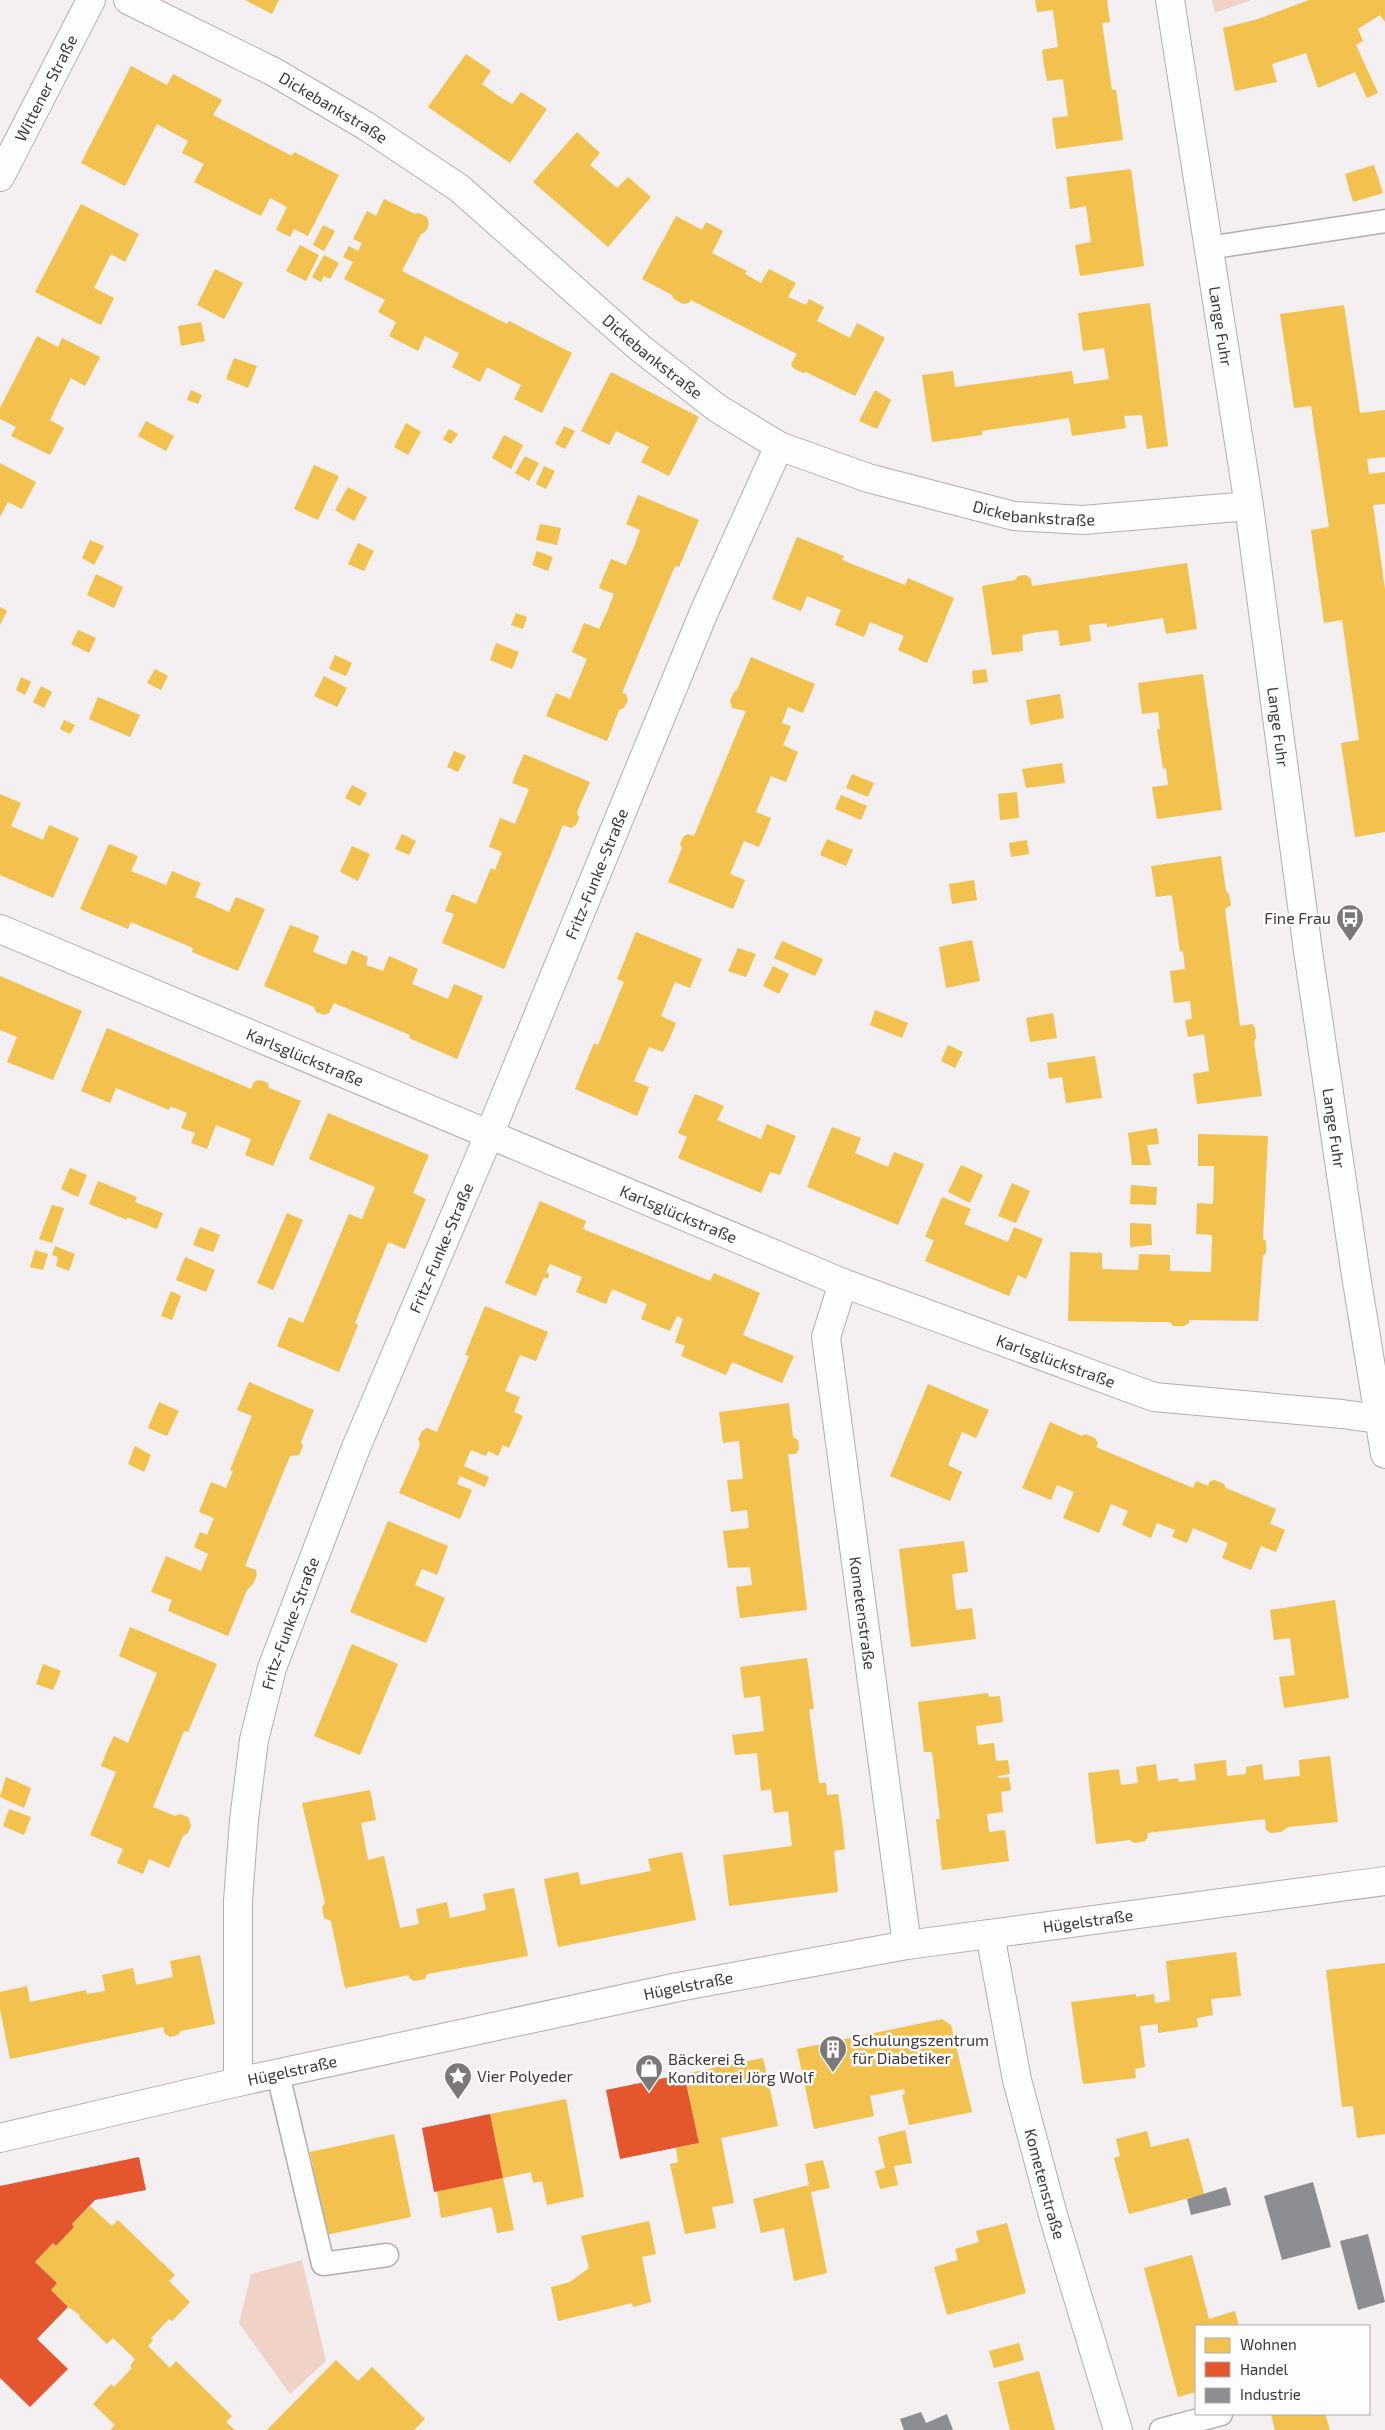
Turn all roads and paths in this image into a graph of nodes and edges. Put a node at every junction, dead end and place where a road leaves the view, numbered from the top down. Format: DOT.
graph roads {
  1 [pos="92,0"];
  2 [pos="128,0"];
  3 [pos="1170,0"];
  4 [pos="0,177"];
  5 [pos="1385,221"];
  6 [pos="1208,248"];
  7 [pos="779,446"];
  8 [pos="1249,506"];
  9 [pos="0,929"];
  10 [pos="490,1135"];
  11 [pos="843,1283"];
  12 [pos="1382,1420"];
  13 [pos="1385,1454"];
  14 [pos="1385,1881"];
  15 [pos="990,1934"];
  16 [pos="907,1945"];
  17 [pos="278,2074"];
  18 [pos="238,2082"];
  19 [pos="0,2138"];
  20 [pos="387,2255"];
  21 [pos="1217,2415"];
  22 [pos="1118,2430"];
  23 [pos="1161,2430"];
  1 -- 4 [label="street, Wittener Straße"];
  2 -- 7 [label="street, Dickebankstraße"];
  3 -- 6 [label="street, Lange Fuhr"];
  5 -- 6 [label="lane"];
  6 -- 8 [label="street, Lange Fuhr"];
  7 -- 8 [label="street, Dickebankstraße"];
  7 -- 10 [label="street, Fritz-Funke-Straße"];
  8 -- 12 [label="street, Lange Fuhr"];
  9 -- 10 [label="street, Karlsglückstraße"];
  10 -- 11 [label="street, Karlsglückstraße"];
  10 -- 18 [label="street, Fritz-Funke-Straße"];
  11 -- 12 [label="street, Karlsglückstraße"];
  11 -- 16 [label="street, Kometenstraße"];
  12 -- 13 [label="street, Lange Fuhr"];
  14 -- 15 [label="street, Hügelstraße"];
  15 -- 16 [label="street, Hügelstraße"];
  15 -- 22 [label="street, Kometenstraße"];
  16 -- 17 [label="street, Hügelstraße"];
  17 -- 18 [label="street, Hügelstraße"];
  17 -- 20 [label="lane"];
  18 -- 19 [label="street, Hügelstraße"];
  21 -- 23 [label="lane"];
}
